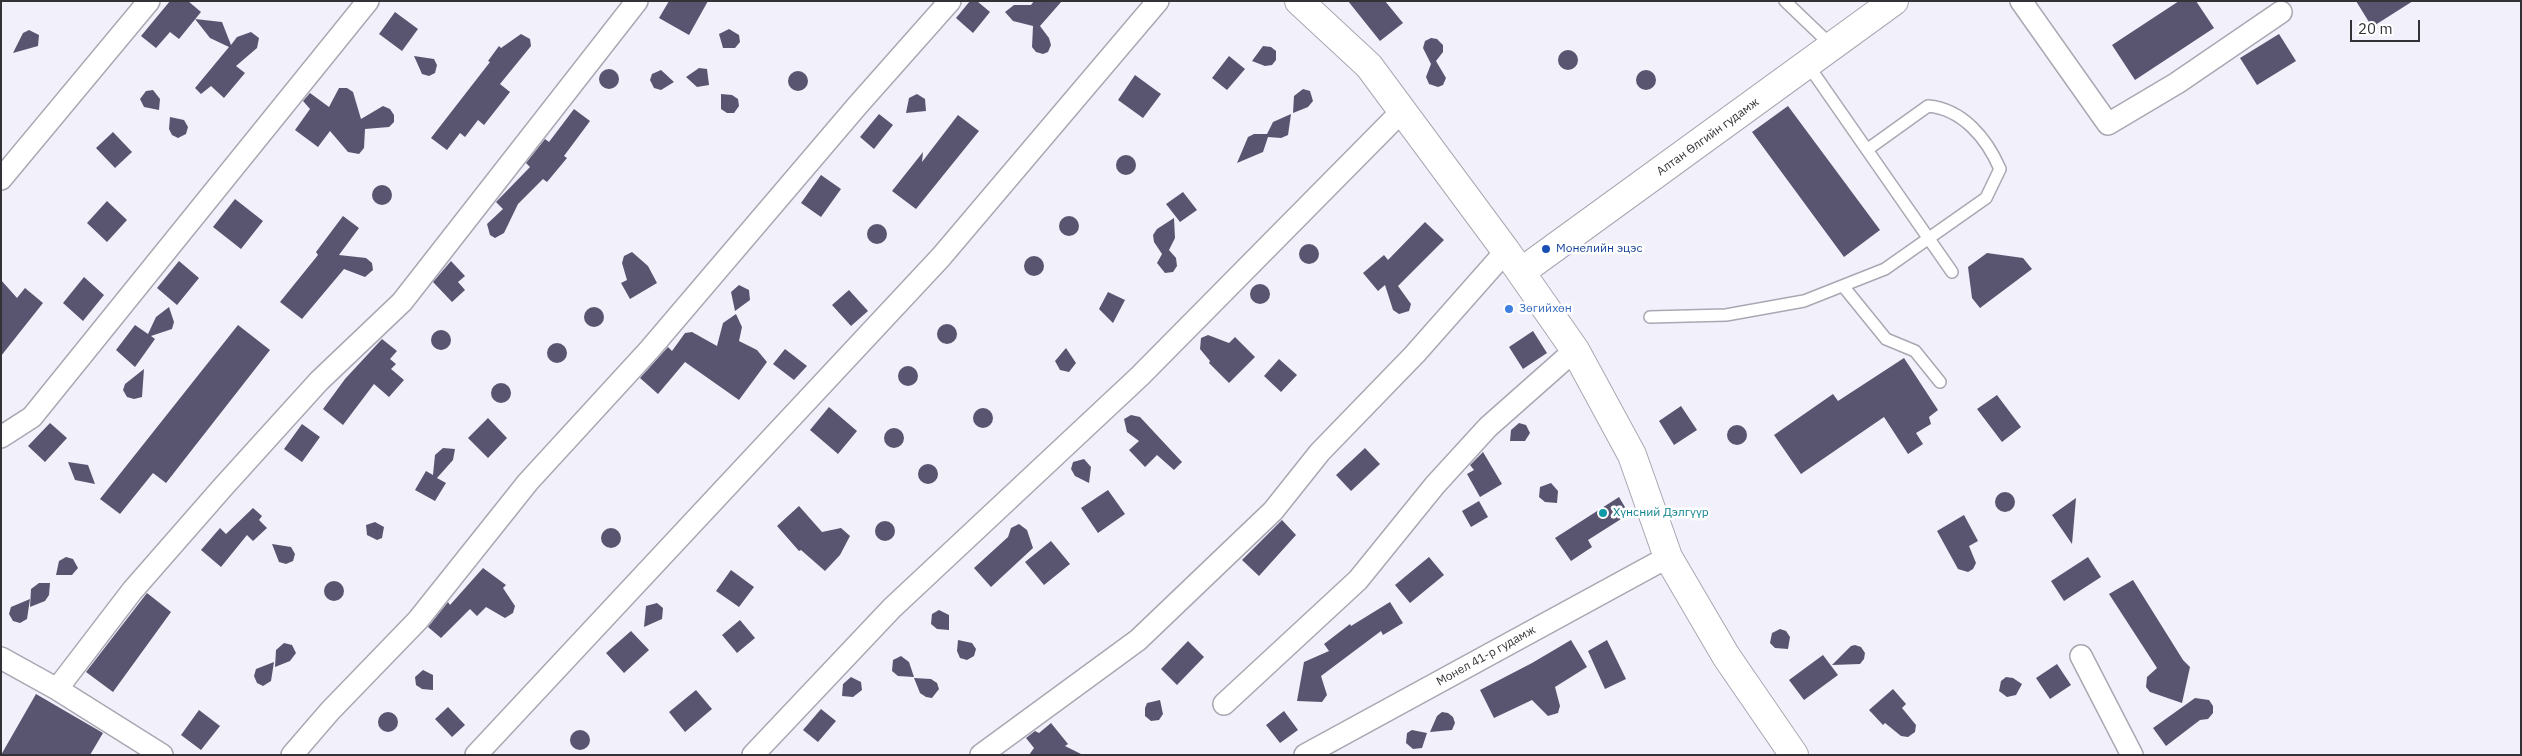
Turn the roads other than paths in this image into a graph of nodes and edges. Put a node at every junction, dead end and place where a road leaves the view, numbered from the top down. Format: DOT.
graph roads {
  1 [pos="149,1"];
  2 [pos="368,1"];
  3 [pos="637,1"];
  4 [pos="950,1"];
  5 [pos="1158,1"];
  6 [pos="1299,1"];
  7 [pos="1785,1"];
  8 [pos="1894,1"];
  9 [pos="2021,1"];
  10 [pos="2281,12"];
  11 [pos="1832,46"];
  12 [pos="1808,65"];
  13 [pos="1402,111"];
  14 [pos="1868,149"];
  15 [pos="1,179"];
  16 [pos="1930,237"];
  17 [pos="1514,262"];
  18 [pos="1952,272"];
  19 [pos="1843,286"];
  20 [pos="1650,317"];
  21 [pos="1575,350"];
  22 [pos="1940,382"];
  23 [pos="1,437"];
  24 [pos="1668,557"];
  25 [pos="2081,656"];
  26 [pos="1,658"];
  27 [pos="57,689"];
  28 [pos="1224,704"];
  29 [pos="162,755"];
  30 [pos="292,755"];
  31 [pos="476,755"];
  32 [pos="753,755"];
  33 [pos="980,755"];
  34 [pos="1305,755"];
  35 [pos="1794,755"];
  36 [pos="2132,755"];
  1 -- 15 [label="street"];
  2 -- 23 [label="street"];
  3 -- 27 [label="street"];
  4 -- 30 [label="street"];
  5 -- 31 [label="street"];
  6 -- 13 [label="main road"];
  7 -- 11 [label="lane"];
  8 -- 11 [label="main road, Алтан Өлгийн гудамж"];
  9 -- 10 [label="street"];
  11 -- 12 [label="main road, Алтан Өлгийн гудамж"];
  12 -- 14 [label="lane"];
  12 -- 17 [label="main road, Алтан Өлгийн гудамж"];
  13 -- 17 [label="main road"];
  13 -- 32 [label="street"];
  14 -- 16 [label="lane"];
  14 -- 16 [label="lane"];
  16 -- 18 [label="lane"];
  16 -- 19 [label="lane"];
  17 -- 21 [label="main road"];
  17 -- 33 [label="street"];
  19 -- 20 [label="lane"];
  19 -- 22 [label="lane"];
  21 -- 24 [label="main road"];
  21 -- 28 [label="street"];
  24 -- 34 [label="street, Монел 41-р гудамж"];
  24 -- 35 [label="main road"];
  25 -- 36 [label="street"];
  26 -- 27 [label="street"];
  27 -- 29 [label="street"];
}
